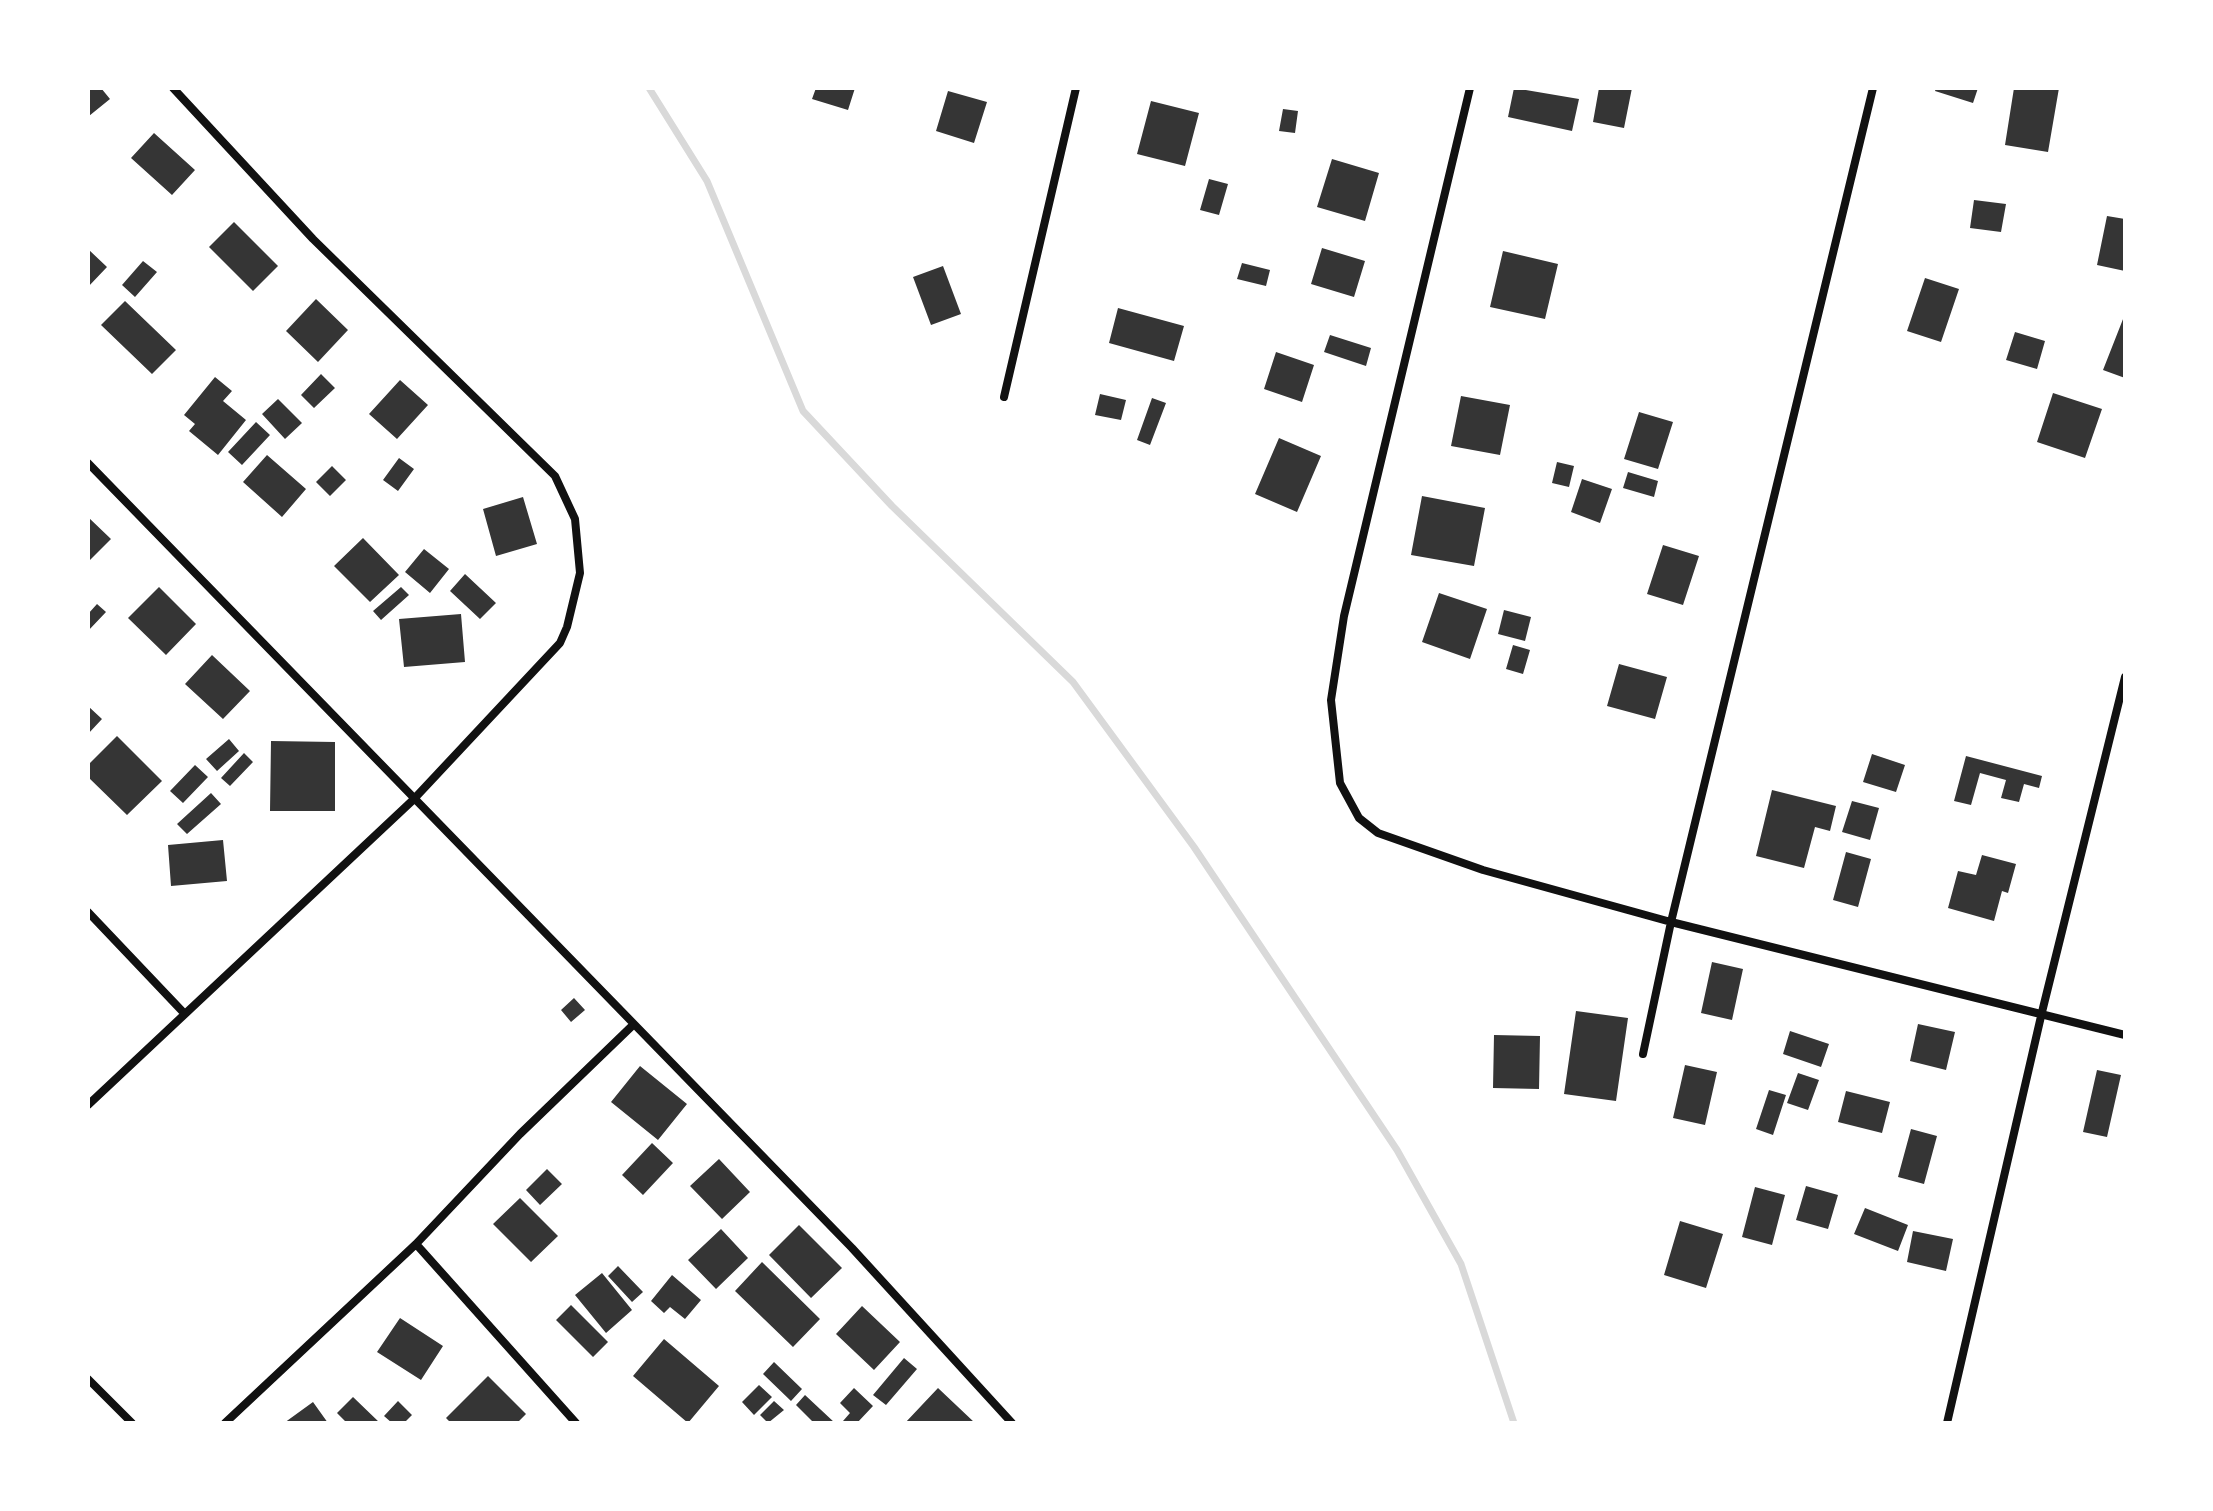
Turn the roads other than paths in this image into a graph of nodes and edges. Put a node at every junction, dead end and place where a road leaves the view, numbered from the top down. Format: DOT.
graph roads {
  1 [pos="173,88"];
  2 [pos="1076,88"];
  3 [pos="1470,88"];
  4 [pos="1873,88"];
  5 [pos="1004,397"];
  6 [pos="88,463"];
  7 [pos="2125,677"];
  8 [pos="413,800"];
  9 [pos="88,912"];
  10 [pos="1671,922"];
  11 [pos="183,1012"];
  12 [pos="2042,1012"];
  13 [pos="633,1025"];
  14 [pos="2125,1035"];
  15 [pos="1643,1054"];
  16 [pos="88,1105"];
  17 [pos="416,1244"];
  18 [pos="88,1379"];
  19 [pos="132,1423"];
  20 [pos="225,1423"];
  21 [pos="576,1423"];
  22 [pos="1012,1423"];
  23 [pos="1947,1423"];
  1 -- 8 [label="street"];
  2 -- 5 [label="street"];
  3 -- 10 [label="street"];
  4 -- 10 [label="street"];
  6 -- 8 [label="street"];
  7 -- 12 [label="street"];
  8 -- 11 [label="street"];
  8 -- 13 [label="street"];
  9 -- 11 [label="street"];
  10 -- 12 [label="street"];
  10 -- 15 [label="street"];
  11 -- 16 [label="street"];
  12 -- 14 [label="street"];
  12 -- 23 [label="street"];
  13 -- 17 [label="street"];
  13 -- 22 [label="street"];
  17 -- 20 [label="street"];
  17 -- 21 [label="street"];
  18 -- 19 [label="street"];
}
